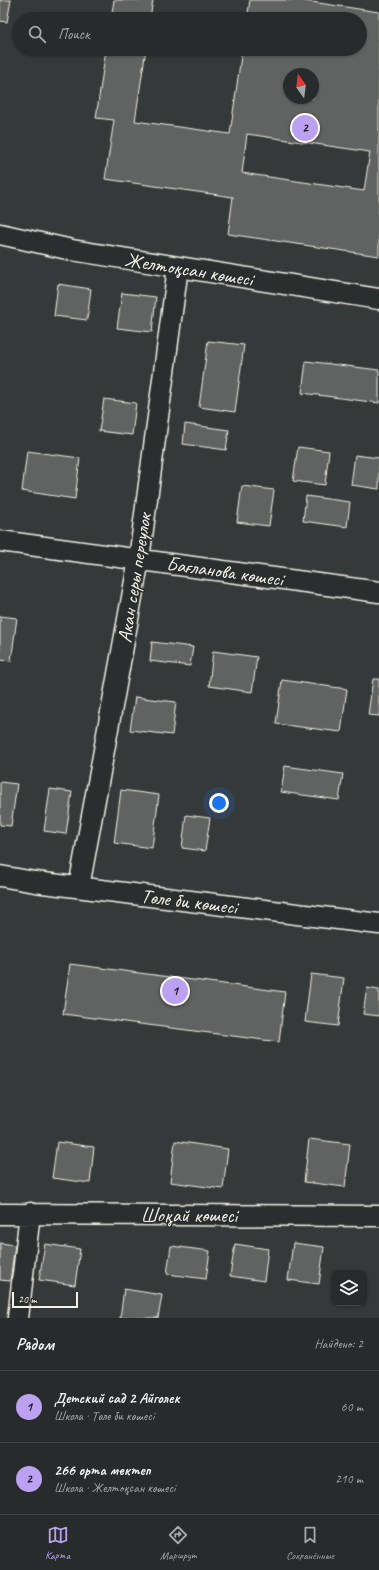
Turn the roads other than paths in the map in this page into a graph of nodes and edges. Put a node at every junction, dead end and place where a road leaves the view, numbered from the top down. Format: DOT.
graph roads {
  1 [pos="0,234"];
  2 [pos="178,267"];
  3 [pos="379,299"];
  4 [pos="0,541"];
  5 [pos="139,559"];
  6 [pos="379,592"];
  7 [pos="0,876"];
  8 [pos="79,887"];
  9 [pos="379,924"];
  10 [pos="30,1213"];
  11 [pos="0,1214"];
  12 [pos="379,1216"];
  13 [pos="18,1318"];
  1 -- 2 [label="street, Желтоқсан көшесі"];
  2 -- 3 [label="street, Желтоқсан көшесі"];
  2 -- 5 [label="street, Акан серы переулок"];
  4 -- 5 [label="street, Бағланова көшесі"];
  5 -- 6 [label="street, Бағланова көшесі"];
  5 -- 8 [label="street, Акан серы переулок"];
  7 -- 8 [label="street, Төле би көшесі"];
  8 -- 9 [label="street, Төле би көшесі"];
  10 -- 11 [label="street, Шоқай көшесі"];
  10 -- 12 [label="street, Шоқай көшесі"];
  10 -- 13 [label="street"];
}
